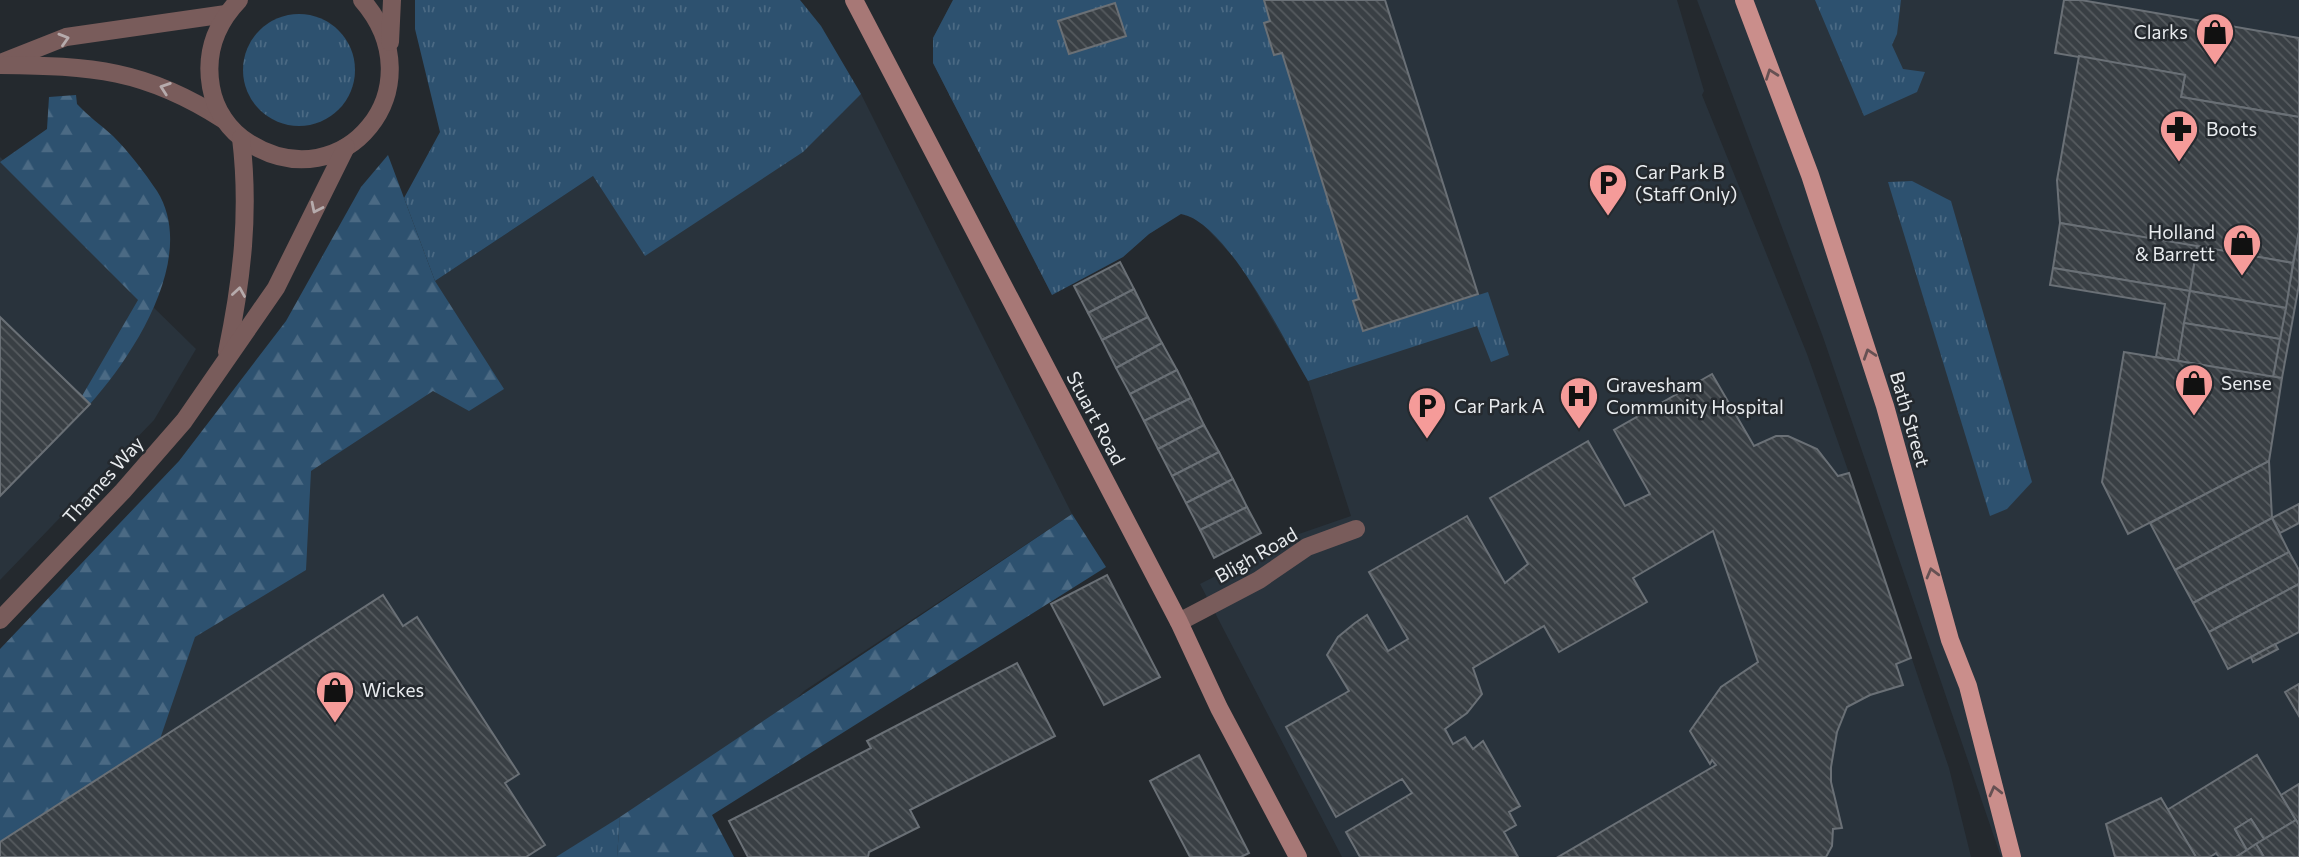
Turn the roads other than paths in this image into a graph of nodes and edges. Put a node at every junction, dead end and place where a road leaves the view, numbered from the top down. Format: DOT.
graph roads {
  1 [pos="239,0"];
  2 [pos="362,0"];
  3 [pos="392,0"];
  4 [pos="1744,0"];
  5 [pos="861,2"];
  6 [pos="226,14"];
  7 [pos="390,47"];
  8 [pos="0,64"];
  9 [pos="224,120"];
  10 [pos="241,138"];
  11 [pos="346,147"];
  12 [pos="225,359"];
  13 [pos="1356,529"];
  14 [pos="0,620"];
  15 [pos="1179,622"];
  16 [pos="1298,857"];
  17 [pos="2012,857"];
  1 -- 6 [label="street"];
  2 -- 7 [label="street"];
  3 -- 7 [label="street"];
  17 -- 4 [label="main road, Bath Street, one-way"];
  5 -- 15 [label="main road, Stuart Road"];
  8 -- 6 [label="street, one-way"];
  6 -- 9 [label="street"];
  7 -- 11 [label="street"];
  9 -- 8 [label="street, one-way"];
  9 -- 10 [label="street"];
  10 -- 11 [label="street"];
  12 -- 10 [label="street, Thames Way, one-way"];
  11 -- 12 [label="street, Thames Way, one-way"];
  12 -- 14 [label="street, Thames Way"];
  13 -- 15 [label="street, Bligh Road"];
  15 -- 16 [label="main road, Stuart Road"];
}
